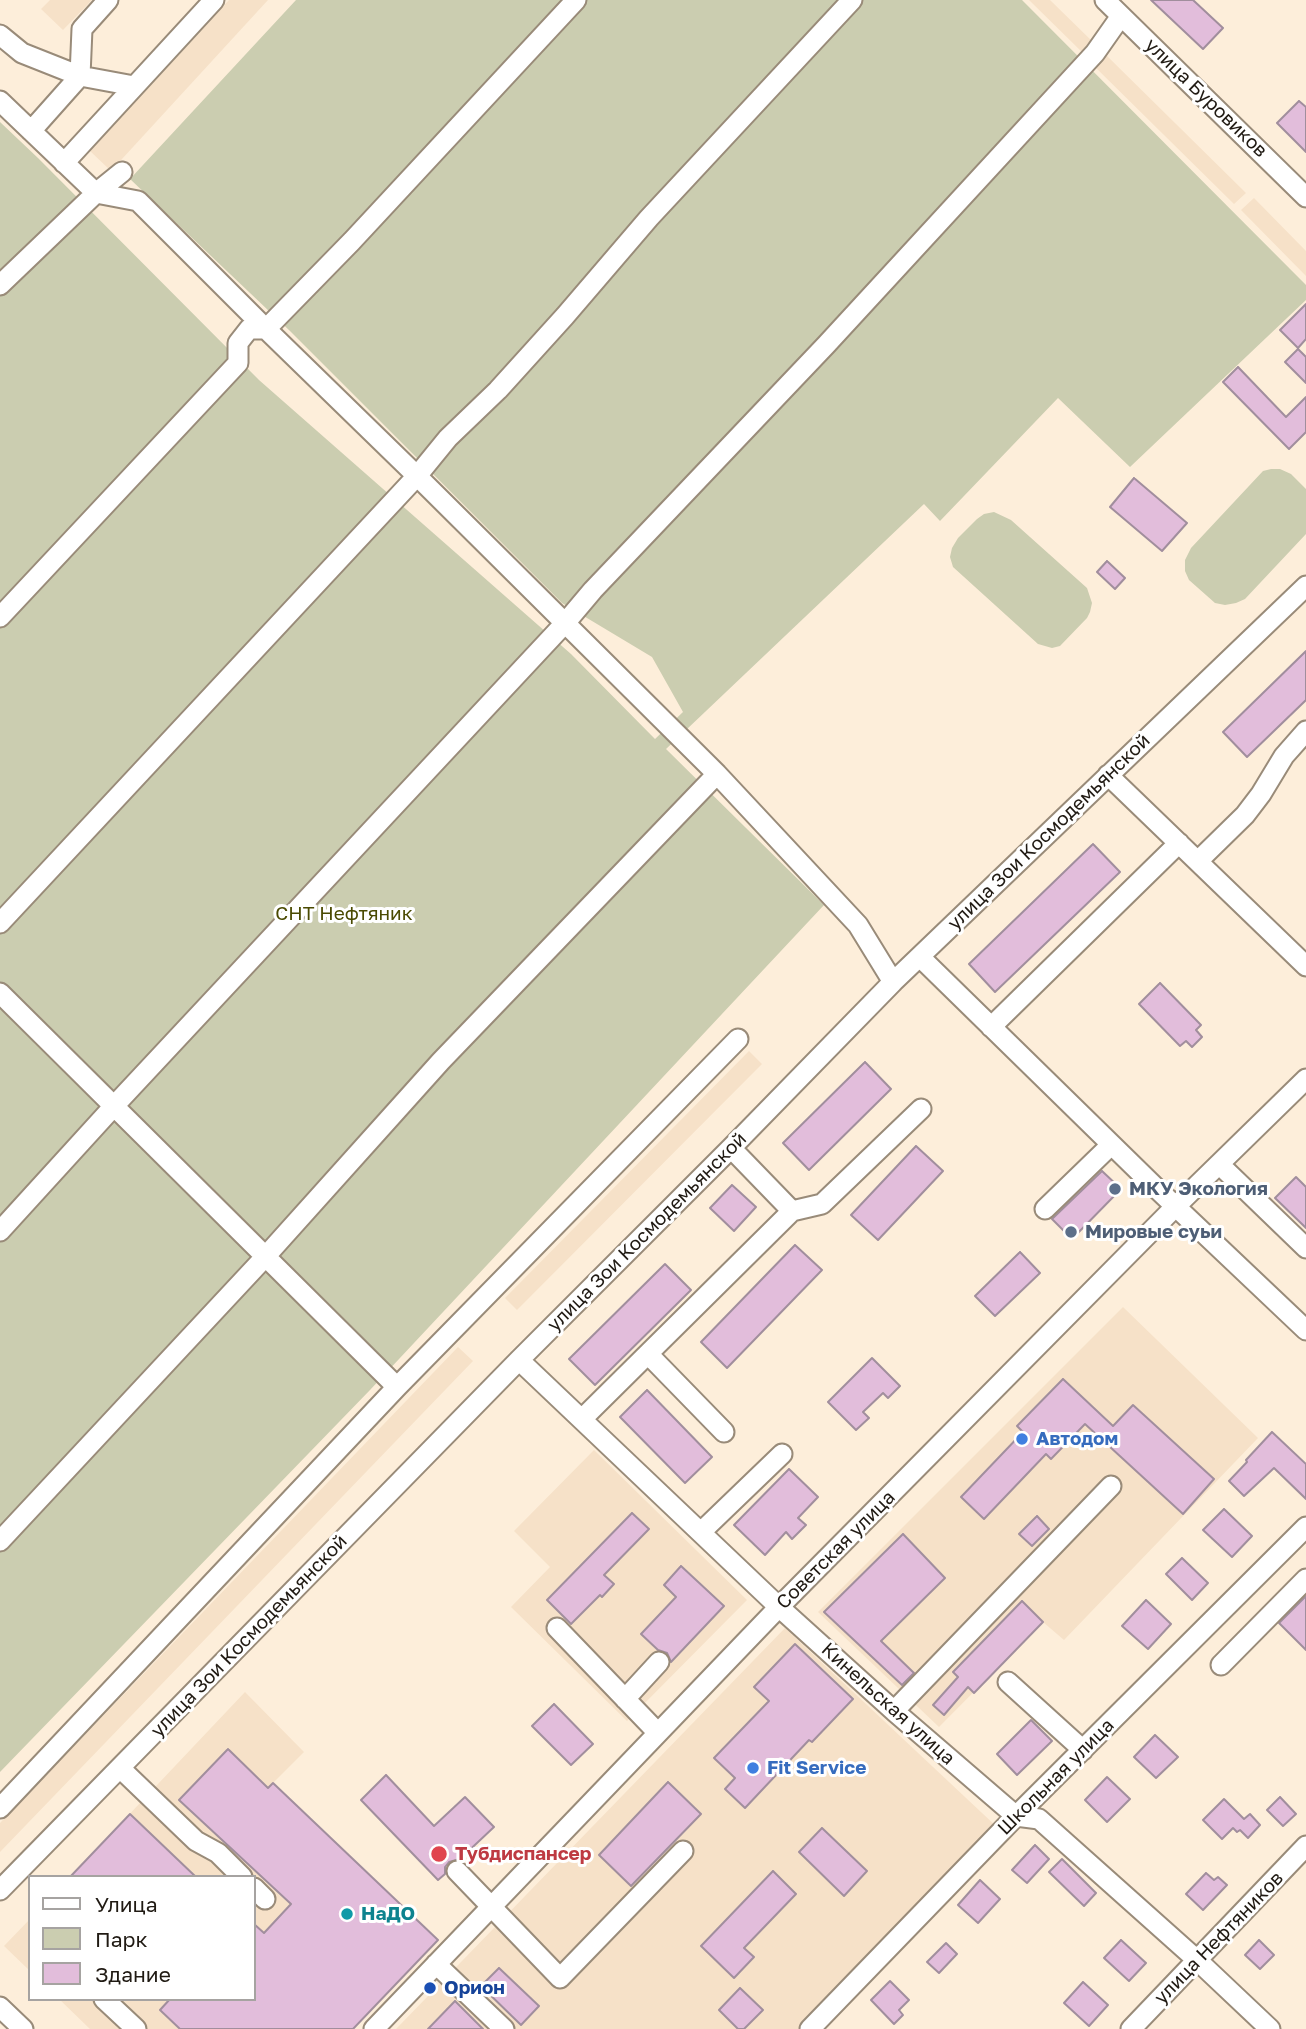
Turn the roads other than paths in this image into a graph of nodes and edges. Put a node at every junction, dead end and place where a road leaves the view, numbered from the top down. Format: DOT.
graph roads {
  1 [pos="108,0"];
  2 [pos="214,0"];
  3 [pos="576,0"];
  4 [pos="852,0"];
  5 [pos="1105,0"];
  6 [pos="1122,16"];
  7 [pos="0,35"];
  8 [pos="80,76"];
  9 [pos="134,86"];
  10 [pos="0,101"];
  11 [pos="31,131"];
  12 [pos="64,163"];
  13 [pos="122,172"];
  14 [pos="96,193"];
  15 [pos="1306,197"];
  16 [pos="0,285"];
  17 [pos="266,329"];
  18 [pos="417,475"];
  19 [pos="1306,586"];
  20 [pos="0,617"];
  21 [pos="566,622"];
  22 [pos="1306,731"];
  23 [pos="717,774"];
  24 [pos="1108,775"];
  25 [pos="1179,843"];
  26 [pos="1198,861"];
  27 [pos="0,923"];
  28 [pos="920,957"];
  29 [pos="1306,966"];
  30 [pos="893,982"];
  31 [pos="0,993"];
  32 [pos="991,1027"];
  33 [pos="738,1039"];
  34 [pos="1306,1079"];
  35 [pos="114,1106"];
  36 [pos="921,1109"];
  37 [pos="1111,1144"];
  38 [pos="731,1148"];
  39 [pos="1219,1164"];
  40 [pos="1175,1207"];
  41 [pos="1045,1209"];
  42 [pos="792,1210"];
  43 [pos="0,1231"];
  44 [pos="1306,1248"];
  45 [pos="264,1257"];
  46 [pos="1306,1330"];
  47 [pos="648,1354"];
  48 [pos="519,1360"];
  49 [pos="397,1387"];
  50 [pos="582,1419"];
  51 [pos="724,1432"];
  52 [pos="782,1454"];
  53 [pos="1111,1486"];
  54 [pos="1306,1527"];
  55 [pos="701,1532"];
  56 [pos="0,1541"];
  57 [pos="1306,1579"];
  58 [pos="779,1607"];
  59 [pos="557,1628"];
  60 [pos="659,1662"];
  61 [pos="1221,1665"];
  62 [pos="1007,1682"];
  63 [pos="625,1699"];
  64 [pos="894,1711"];
  65 [pos="658,1733"];
  66 [pos="1083,1751"];
  67 [pos="120,1768"];
  68 [pos="0,1808"];
  69 [pos="1016,1816"];
  70 [pos="1306,1846"];
  71 [pos="683,1851"];
  72 [pos="457,1871"];
  73 [pos="240,1875"];
  74 [pos="0,1890"];
  75 [pos="491,1906"];
  76 [pos="1197,1960"];
  77 [pos="436,1964"];
  78 [pos="106,2001"];
  79 [pos="0,2007"];
  80 [pos="23,2029"];
  81 [pos="136,2029"];
  82 [pos="374,2029"];
  83 [pos="504,2029"];
  84 [pos="810,2029"];
  85 [pos="1131,2029"];
  86 [pos="1270,2029"];
  1 -- 8 [label="street"];
  2 -- 9 [label="street"];
  3 -- 17 [label="street"];
  4 -- 18 [label="street"];
  5 -- 6 [label="street, улица Буровиков"];
  6 -- 15 [label="street, улица Буровиков"];
  6 -- 21 [label="street"];
  7 -- 8 [label="street"];
  8 -- 9 [label="street"];
  8 -- 11 [label="street"];
  9 -- 12 [label="street"];
  10 -- 11 [label="street"];
  11 -- 12 [label="street"];
  12 -- 14 [label="street"];
  13 -- 14 [label="street"];
  14 -- 16 [label="street"];
  14 -- 17 [label="street"];
  17 -- 18 [label="street"];
  17 -- 20 [label="street"];
  18 -- 21 [label="street"];
  18 -- 27 [label="street"];
  19 -- 24 [label="street, улица Зои Космодемьянской"];
  21 -- 23 [label="street"];
  21 -- 35 [label="street"];
  22 -- 26 [label="street"];
  23 -- 30 [label="street"];
  23 -- 45 [label="street"];
  24 -- 25 [label="street"];
  24 -- 28 [label="street, улица Зои Космодемьянской"];
  25 -- 26 [label="street"];
  25 -- 32 [label="street"];
  26 -- 29 [label="street"];
  28 -- 30 [label="street, улица Зои Космодемьянской"];
  28 -- 32 [label="street"];
  30 -- 38 [label="street, улица Зои Космодемьянской"];
  31 -- 35 [label="street"];
  32 -- 37 [label="street"];
  33 -- 49 [label="street"];
  34 -- 39 [label="street, Советская улица"];
  35 -- 43 [label="street"];
  35 -- 45 [label="street"];
  36 -- 42 [label="street"];
  37 -- 40 [label="street"];
  37 -- 41 [label="street"];
  38 -- 42 [label="street"];
  38 -- 48 [label="street, улица Зои Космодемьянской"];
  39 -- 40 [label="street, Советская улица"];
  39 -- 44 [label="street"];
  40 -- 46 [label="street"];
  40 -- 58 [label="street, Советская улица"];
  42 -- 47 [label="street"];
  45 -- 49 [label="street"];
  45 -- 56 [label="street"];
  47 -- 50 [label="street"];
  47 -- 51 [label="street"];
  48 -- 50 [label="street, Кинельская улица"];
  48 -- 67 [label="street, улица Зои Космодемьянской"];
  49 -- 68 [label="street"];
  50 -- 55 [label="street, Кинельская улица"];
  52 -- 55 [label="street"];
  53 -- 64 [label="street"];
  54 -- 66 [label="street, Школьная улица"];
  55 -- 58 [label="street, Кинельская улица"];
  57 -- 61 [label="street"];
  58 -- 64 [label="street, Кинельская улица"];
  58 -- 65 [label="street, Советская улица"];
  59 -- 63 [label="street"];
  60 -- 63 [label="street"];
  62 -- 66 [label="street"];
  63 -- 65 [label="street"];
  64 -- 69 [label="street, Кинельская улица"];
  65 -- 75 [label="street, Советская улица"];
  66 -- 69 [label="street, Школьная улица"];
  67 -- 73 [label="street"];
  67 -- 74 [label="street, улица Зои Космодемьянской"];
  69 -- 76 [label="street, Кинельская улица"];
  69 -- 84 [label="street, Школьная улица"];
  70 -- 76 [label="street, улица Нефтяников"];
  71 -- 75 [label="street"];
  72 -- 75 [label="street"];
  75 -- 77 [label="street, Советская улица"];
  76 -- 85 [label="street, улица Нефтяников"];
  76 -- 86 [label="street, Кинельская улица"];
  77 -- 82 [label="street, Советская улица"];
  77 -- 83 [label="street"];
  78 -- 81 [label="street"];
  79 -- 80 [label="street"];
}
